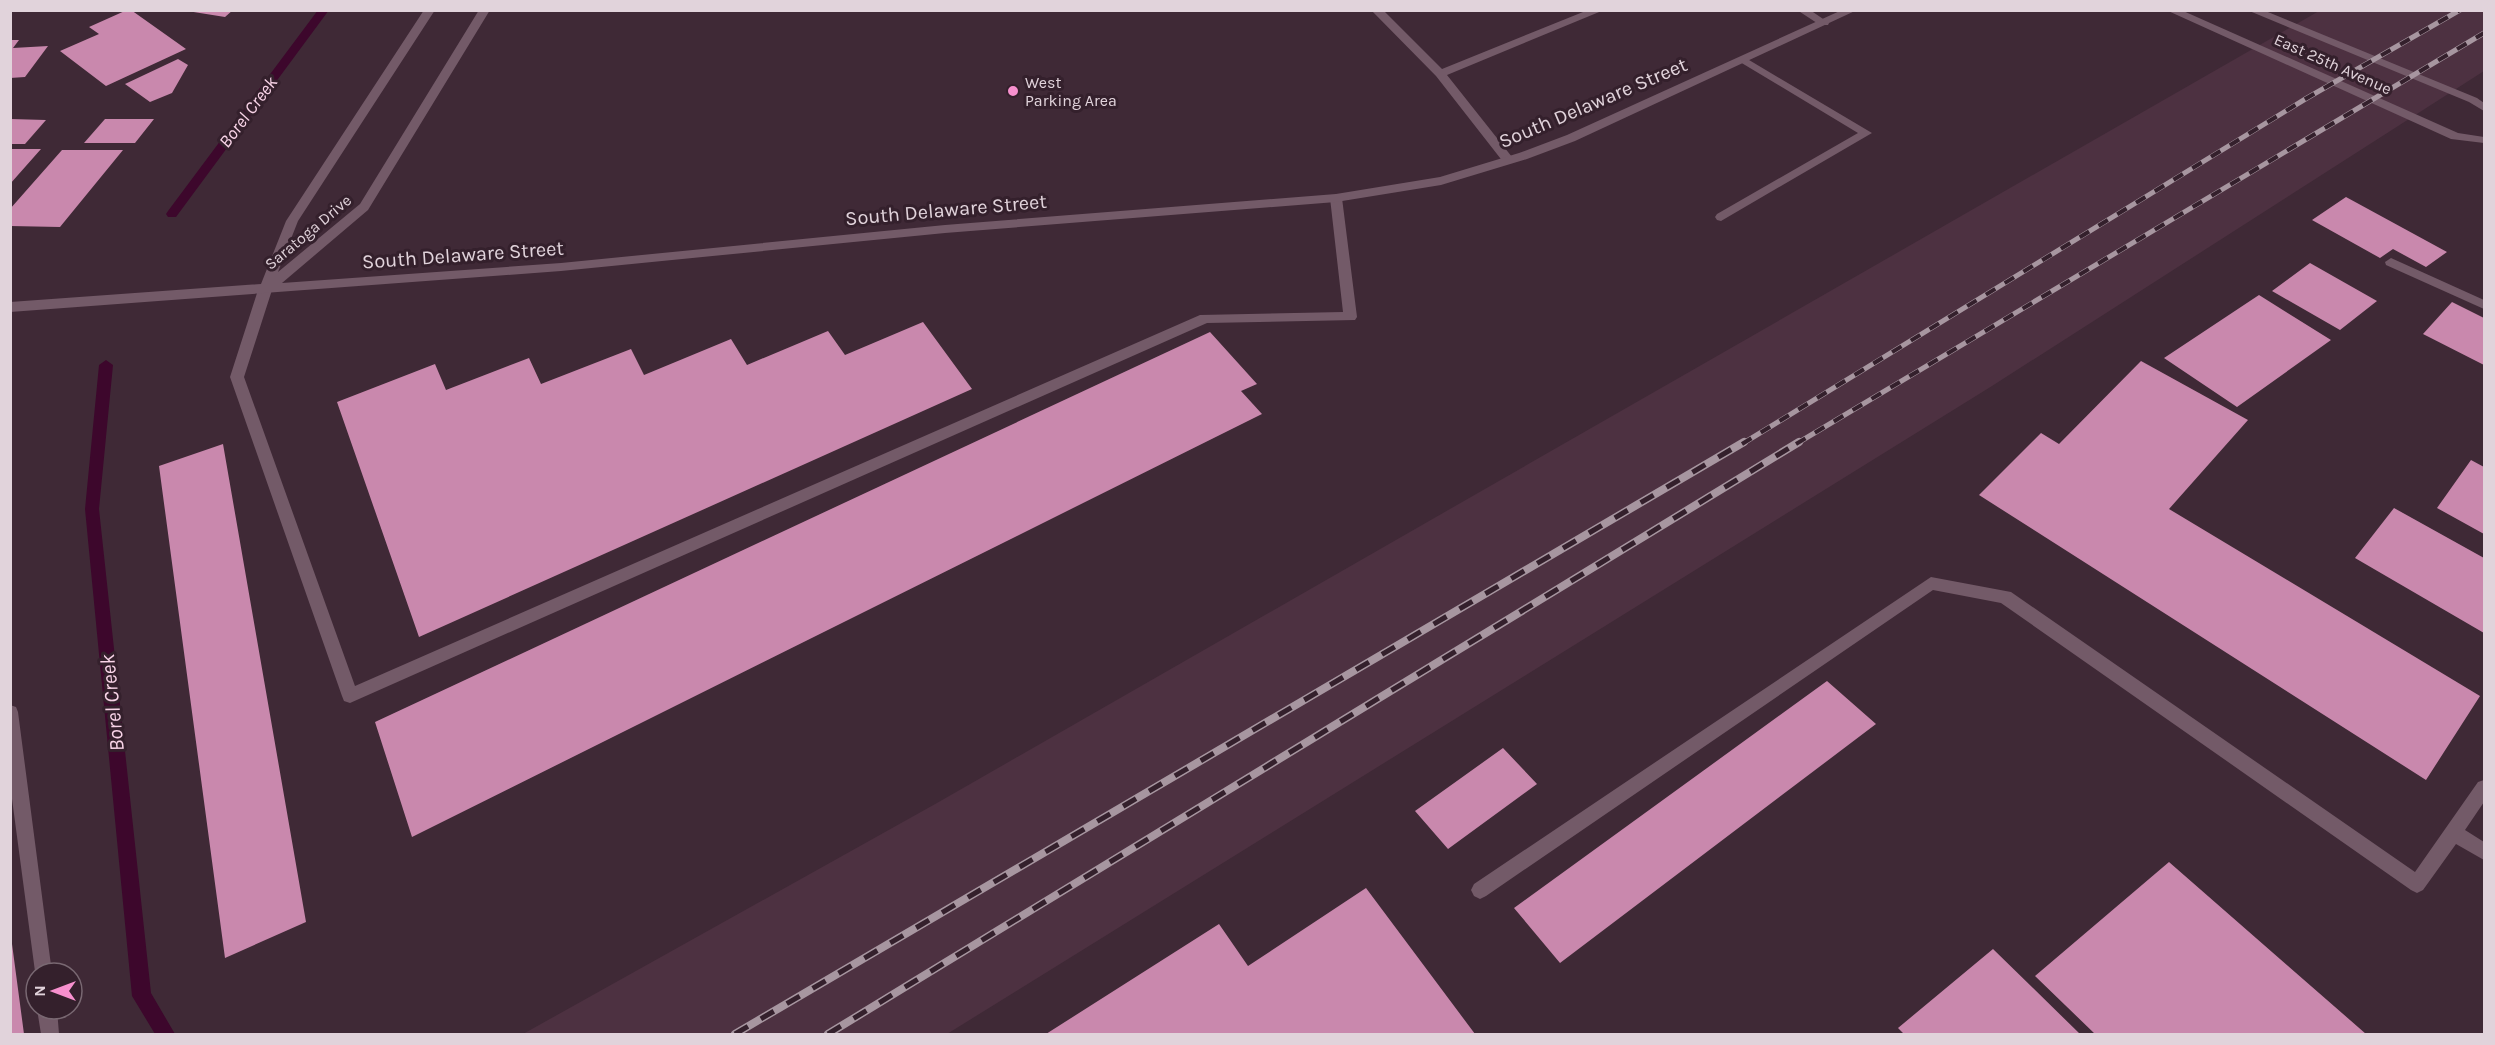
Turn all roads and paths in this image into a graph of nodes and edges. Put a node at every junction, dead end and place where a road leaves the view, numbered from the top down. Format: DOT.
graph roads {
  1 [pos="430,10"];
  2 [pos="485,10"];
  3 [pos="1376,10"];
  4 [pos="1599,10"];
  5 [pos="1802,10"];
  6 [pos="1852,10"];
  7 [pos="2171,10"];
  8 [pos="2252,10"];
  9 [pos="1824,23"];
  10 [pos="1744,60"];
  11 [pos="1440,74"];
  12 [pos="2484,108"];
  13 [pos="2484,140"];
  14 [pos="1508,160"];
  15 [pos="1336,198"];
  16 [pos="1721,217"];
  17 [pos="2391,261"];
  18 [pos="265,290"];
  19 [pos="2484,305"];
  20 [pos="10,307"];
  21 [pos="10,712"];
  22 [pos="2484,788"];
  23 [pos="2454,832"];
  24 [pos="2484,852"];
  25 [pos="1480,890"];
  26 [pos="41,961"];
  1 -- 18 [label="main road, Saratoga Drive"];
  2 -- 18 [label="main road, Saratoga Drive"];
  3 -- 11 [label="main road"];
  4 -- 11 [label="main road"];
  5 -- 9 [label="main road"];
  6 -- 9 [label="main road, South Delaware Street"];
  7 -- 13 [label="main road, East 25th Avenue"];
  8 -- 12 [label="main road, East 25th Avenue"];
  9 -- 10 [label="main road, South Delaware Street"];
  10 -- 14 [label="main road, South Delaware Street"];
  10 -- 16 [label="main road"];
  11 -- 14 [label="main road"];
  14 -- 15 [label="main road, South Delaware Street"];
  15 -- 18 [label="main road, South Delaware Street"];
  15 -- 18 [label="main road"];
  17 -- 19 [label="main road"];
  18 -- 20 [label="main road, South Delaware Street"];
  21 -- 26 [label="main road"];
  22 -- 23 [label="main road"];
  23 -- 24 [label="main road"];
  23 -- 25 [label="main road"];
}
